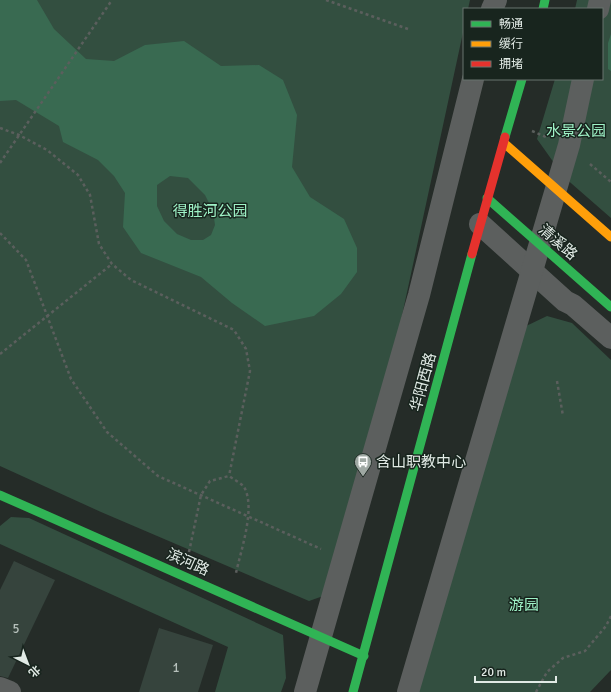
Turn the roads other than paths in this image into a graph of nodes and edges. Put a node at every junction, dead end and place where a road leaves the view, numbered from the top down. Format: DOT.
graph roads {
  1 [pos="473,80"];
  2 [pos="522,80"];
  3 [pos="584,80"];
  4 [pos="504,143"];
  5 [pos="556,189"];
  6 [pos="487,198"];
  7 [pos="480,224"];
  8 [pos="611,237"];
  9 [pos="540,245"];
  10 [pos="532,271"];
  11 [pos="611,307"];
  12 [pos="611,338"];
  13 [pos="0,495"];
  14 [pos="321,637"];
  15 [pos="364,656"];
  16 [pos="0,688"];
  17 [pos="10,692"];
  18 [pos="305,692"];
  19 [pos="353,692"];
  20 [pos="408,692"];
  1 -- 14 [label="street"];
  2 -- 4 [label="main road, 华阳西路"];
  3 -- 5 [label="street"];
  4 -- 5 [label="main road"];
  4 -- 6 [label="main road, 华阳西路"];
  5 -- 8 [label="main road"];
  5 -- 9 [label="street"];
  6 -- 7 [label="main road, 华阳西路"];
  6 -- 9 [label="main road, 清溪路"];
  7 -- 10 [label="street"];
  7 -- 15 [label="main road, 华阳西路"];
  9 -- 10 [label="street"];
  9 -- 11 [label="main road, 清溪路"];
  10 -- 12 [label="street"];
  10 -- 20 [label="street"];
  13 -- 14 [label="main road, 滨河路"];
  14 -- 15 [label="main road, 滨河路"];
  14 -- 18 [label="street"];
  15 -- 19 [label="main road, 华阳西路"];
  16 -- 17 [label="street"];
}
